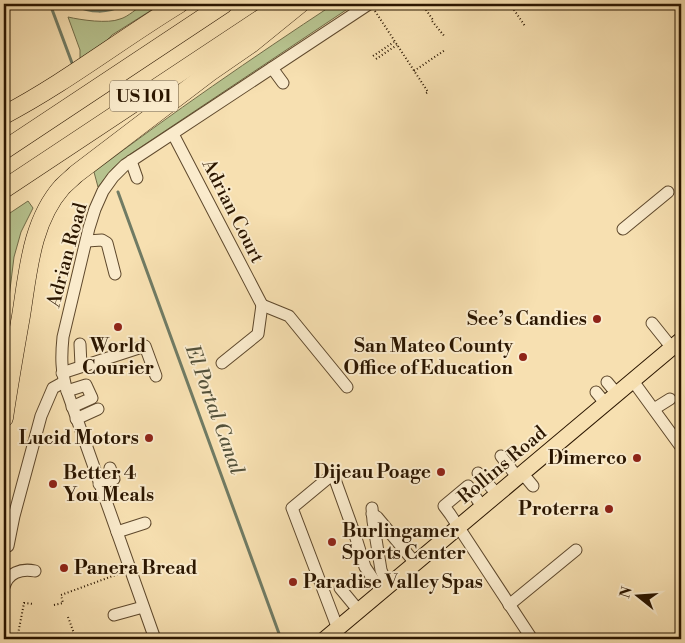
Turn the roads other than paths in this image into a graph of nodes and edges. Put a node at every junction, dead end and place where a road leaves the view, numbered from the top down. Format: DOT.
graph roads {
  1 [pos="179,4"];
  2 [pos="224,4"];
  3 [pos="283,4"];
  4 [pos="300,4"];
  5 [pos="372,8"];
  6 [pos="272,68"];
  7 [pos="283,83"];
  8 [pos="4,115"];
  9 [pos="92,131"];
  10 [pos="173,134"];
  11 [pos="4,150"];
  12 [pos="131,161"];
  13 [pos="138,178"];
  14 [pos="4,189"];
  15 [pos="668,192"];
  16 [pos="4,201"];
  17 [pos="624,229"];
  18 [pos="86,241"];
  19 [pos="115,274"];
  20 [pos="262,305"];
  21 [pos="652,323"];
  22 [pos="80,344"];
  23 [pos="677,344"];
  24 [pos="222,363"];
  25 [pos="81,366"];
  26 [pos="156,376"];
  27 [pos="633,381"];
  28 [pos="64,382"];
  29 [pos="607,382"];
  30 [pos="346,388"];
  31 [pos="606,397"];
  32 [pos="670,399"];
  33 [pos="72,407"];
  34 [pos="98,409"];
  35 [pos="654,410"];
  36 [pos="4,418"];
  37 [pos="76,418"];
  38 [pos="681,447"];
  39 [pos="501,456"];
  40 [pos="95,471"];
  41 [pos="478,473"];
  42 [pos="520,476"];
  43 [pos="99,484"];
  44 [pos="533,486"];
  45 [pos="498,495"];
  46 [pos="483,508"];
  47 [pos="145,523"];
  48 [pos="459,528"];
  49 [pos="117,532"];
  50 [pos="8,546"];
  51 [pos="576,550"];
  52 [pos="416,564"];
  53 [pos="35,571"];
  54 [pos="4,587"];
  55 [pos="340,588"];
  56 [pos="385,589"];
  57 [pos="510,605"];
  58 [pos="143,607"];
  59 [pos="360,611"];
  60 [pos="114,615"];
  61 [pos="338,629"];
  62 [pos="155,639"];
  63 [pos="325,639"];
  64 [pos="532,639"];
  1 -- 8 [label="highway"];
  2 -- 11 [label="highway, US 101"];
  3 -- 9 [label="highway, US 101"];
  4 -- 36 [label="highway"];
  5 -- 6 [label="street, Adrian Road"];
  6 -- 7 [label="street"];
  6 -- 10 [label="street, Adrian Road"];
  9 -- 14 [label="highway, US 101"];
  9 -- 16 [label="highway"];
  10 -- 12 [label="street, Adrian Road"];
  10 -- 20 [label="street, Adrian Court"];
  12 -- 13 [label="street"];
  12 -- 18 [label="street, Adrian Road"];
  15 -- 17 [label="street"];
  18 -- 19 [label="street"];
  18 -- 28 [label="street, Adrian Road"];
  20 -- 24 [label="street"];
  20 -- 30 [label="street"];
  21 -- 23 [label="street"];
  22 -- 25 [label="street"];
  23 -- 27 [label="main road, Rollins Road"];
  25 -- 26 [label="street"];
  25 -- 28 [label="street"];
  27 -- 31 [label="main road, Rollins Road"];
  27 -- 35 [label="street"];
  28 -- 33 [label="street, Adrian Road"];
  28 -- 33 [label="street"];
  28 -- 50 [label="street"];
  29 -- 31 [label="street"];
  31 -- 42 [label="main road, Rollins Road"];
  32 -- 35 [label="street"];
  33 -- 37 [label="street, Adrian Road"];
  34 -- 37 [label="street"];
  35 -- 38 [label="street"];
  37 -- 40 [label="street, Adrian Road"];
  39 -- 42 [label="street"];
  40 -- 43 [label="street, Adrian Road"];
  40 -- 43 [label="street"];
  41 -- 45 [label="street"];
  42 -- 44 [label="street"];
  42 -- 45 [label="main road, Rollins Road"];
  43 -- 49 [label="street, Adrian Road"];
  45 -- 46 [label="main road, Rollins Road"];
  46 -- 48 [label="main road, Rollins Road"];
  46 -- 48 [label="street"];
  47 -- 49 [label="street"];
  48 -- 52 [label="main road, Rollins Road"];
  48 -- 57 [label="street"];
  49 -- 58 [label="street, Adrian Road"];
  51 -- 57 [label="street"];
  52 -- 56 [label="main road, Rollins Road"];
  52 -- 56 [label="street"];
  53 -- 54 [label="street"];
  55 -- 59 [label="street"];
  56 -- 59 [label="main road, Rollins Road"];
  56 -- 61 [label="street"];
  57 -- 64 [label="street"];
  58 -- 60 [label="street"];
  58 -- 62 [label="street, Adrian Road"];
  59 -- 61 [label="main road, Rollins Road"];
  61 -- 63 [label="main road, Rollins Road"];
}
